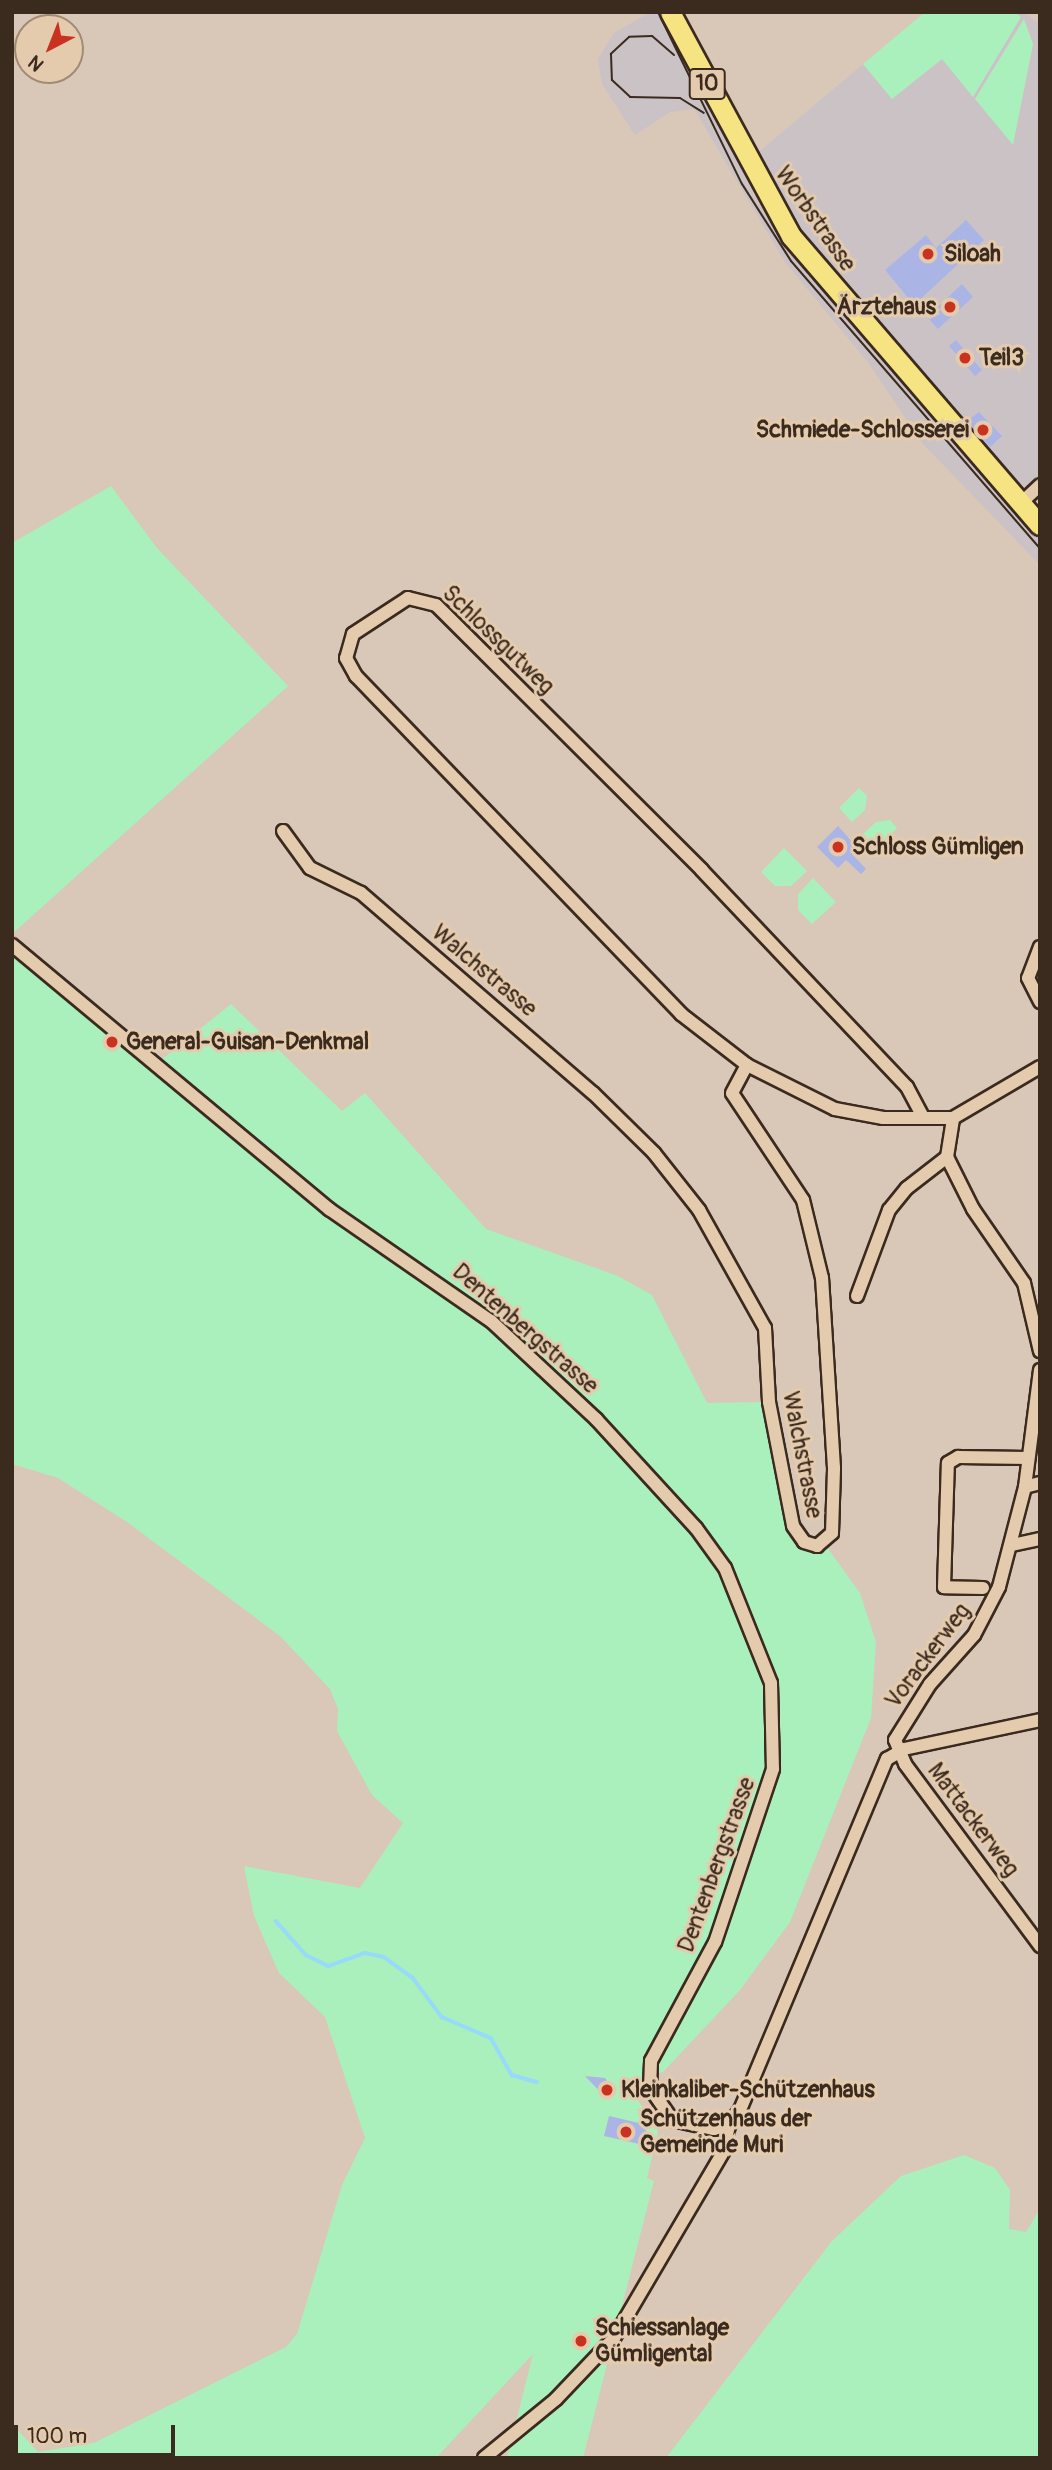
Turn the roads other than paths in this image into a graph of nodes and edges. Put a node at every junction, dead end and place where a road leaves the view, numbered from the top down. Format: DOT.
graph roads {
  1 [pos="670,12"];
  2 [pos="1040,485"];
  3 [pos="1021,503"];
  4 [pos="1040,524"];
  5 [pos="283,831"];
  6 [pos="12,945"];
  7 [pos="1040,947"];
  8 [pos="1040,1002"];
  9 [pos="747,1065"];
  10 [pos="1040,1067"];
  11 [pos="923,1117"];
  12 [pos="953,1118"];
  13 [pos="947,1157"];
  14 [pos="857,1296"];
  15 [pos="1040,1351"];
  16 [pos="1040,1370"];
  17 [pos="1028,1458"];
  18 [pos="1040,1483"];
  19 [pos="1025,1487"];
  20 [pos="1040,1539"];
  21 [pos="1012,1545"];
  22 [pos="983,1588"];
  23 [pos="1040,1721"];
  24 [pos="898,1752"];
  25 [pos="1040,1946"];
  26 [pos="729,2125"];
  27 [pos="484,2458"];
  1 -- 3 [label="main road, Worbstrasse / 10"];
  2 -- 3 [label="street"];
  3 -- 4 [label="main road, Worbstrasse / 10"];
  5 -- 9 [label="street, Walchstrasse"];
  6 -- 26 [label="street, Dentenbergstrasse"];
  7 -- 8 [label="street"];
  9 -- 11 [label="street"];
  9 -- 11 [label="street, Schlossgutweg"];
  10 -- 12 [label="street"];
  11 -- 12 [label="street"];
  12 -- 13 [label="street"];
  13 -- 14 [label="street"];
  13 -- 15 [label="street"];
  16 -- 17 [label="street, Vorackerweg"];
  17 -- 19 [label="street, Vorackerweg"];
  17 -- 22 [label="street"];
  18 -- 19 [label="street"];
  19 -- 21 [label="street, Vorackerweg"];
  20 -- 21 [label="street"];
  21 -- 24 [label="street, Vorackerweg"];
  23 -- 24 [label="street"];
  24 -- 25 [label="street, Mattackerweg"];
  24 -- 26 [label="street"];
  26 -- 27 [label="street"];
}
